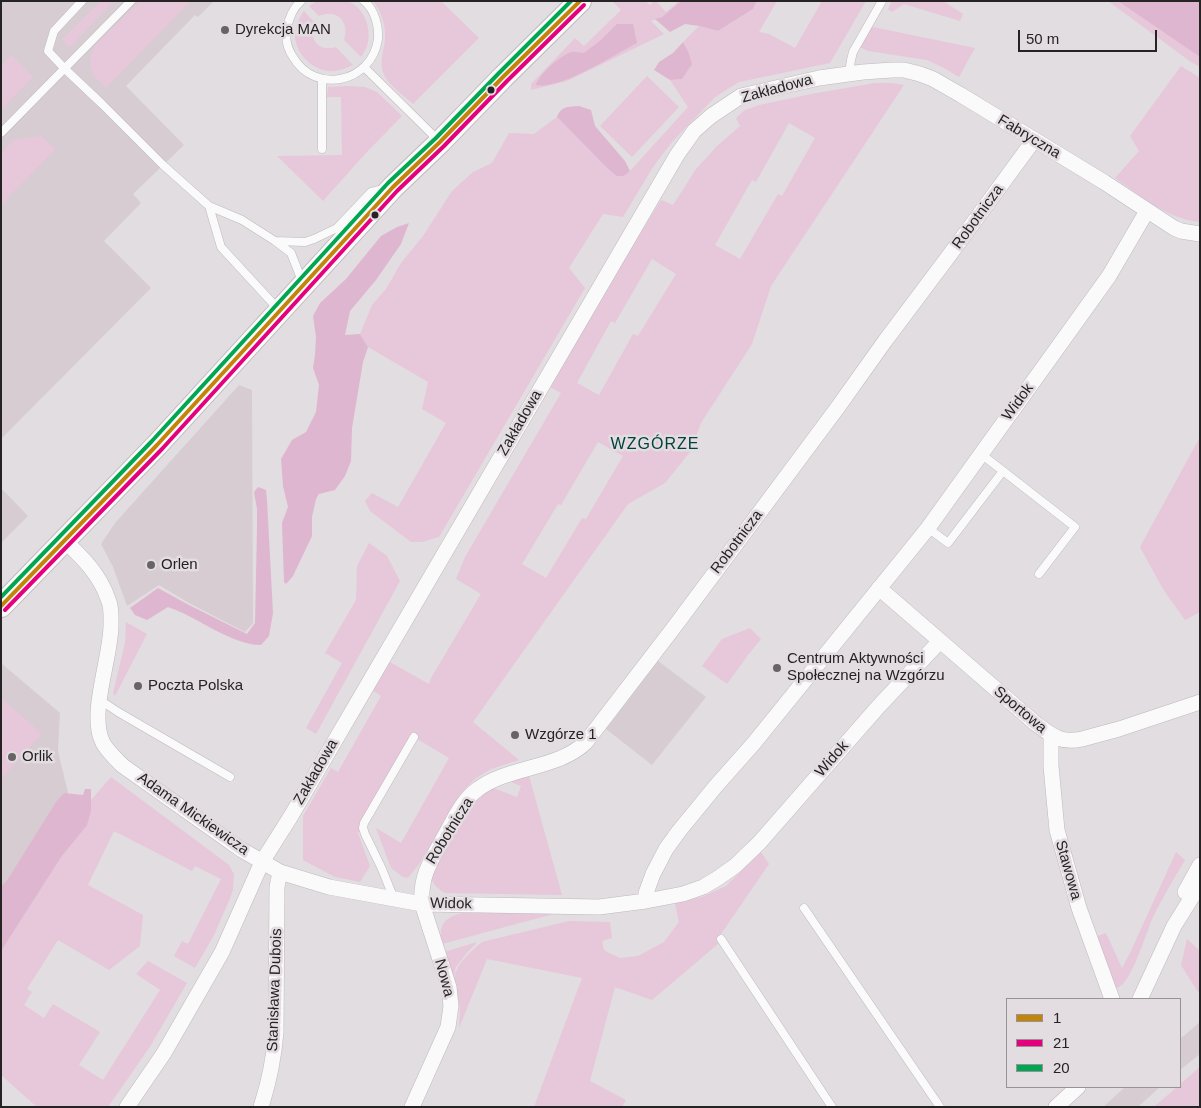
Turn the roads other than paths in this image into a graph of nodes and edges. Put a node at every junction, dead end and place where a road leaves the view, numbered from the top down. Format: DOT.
graph roads {
  1 [pos="82,1"];
  2 [pos="131,1"];
  3 [pos="301,1"];
  4 [pos="364,1"];
  5 [pos="580,1"];
  6 [pos="882,1"];
  7 [pos="364,67"];
  8 [pos="64,69"];
  9 [pos="849,73"];
  10 [pos="322,80"];
  11 [pos="1,133"];
  12 [pos="1034,140"];
  13 [pos="440,142"];
  14 [pos="322,149"];
  15 [pos="393,187"];
  16 [pos="209,206"];
  17 [pos="1147,211"];
  18 [pos="1200,234"];
  19 [pos="275,241"];
  20 [pos="304,286"];
  21 [pos="280,311"];
  22 [pos="981,454"];
  23 [pos="1003,471"];
  24 [pos="928,528"];
  25 [pos="65,541"];
  26 [pos="1039,574"];
  27 [pos="879,588"];
  28 [pos="1,606"];
  29 [pos="940,641"];
  30 [pos="100,700"];
  31 [pos="1200,702"];
  32 [pos="1051,736"];
  33 [pos="414,737"];
  34 [pos="230,778"];
  35 [pos="262,862"];
  36 [pos="1200,865"];
  37 [pos="280,872"];
  38 [pos="1200,884"];
  39 [pos="394,899"];
  40 [pos="646,901"];
  41 [pos="422,904"];
  42 [pos="804,908"];
  43 [pos="1174,926"];
  44 [pos="721,939"];
  45 [pos="1112,998"];
  46 [pos="1140,998"];
  47 [pos="1077,1088"];
  48 [pos="127,1107"];
  49 [pos="261,1107"];
  50 [pos="412,1107"];
  51 [pos="832,1107"];
  52 [pos="940,1107"];
  53 [pos="1056,1107"];
  1 -- 8 [label="lane"];
  2 -- 8 [label="lane"];
  3 -- 10 [label="lane"];
  4 -- 7 [label="lane"];
  5 -- 13 [label="street"];
  6 -- 9 [label="lane"];
  7 -- 10 [label="lane"];
  7 -- 13 [label="lane"];
  8 -- 11 [label="lane"];
  8 -- 16 [label="lane"];
  9 -- 12 [label="street, Fabryczna"];
  9 -- 35 [label="street, Zakładowa"];
  10 -- 14 [label="lane"];
  12 -- 17 [label="street, Fabryczna"];
  12 -- 41 [label="street, Robotnicza"];
  13 -- 15 [label="street"];
  15 -- 19 [label="lane"];
  15 -- 20 [label="street"];
  16 -- 19 [label="lane"];
  16 -- 21 [label="lane"];
  17 -- 18 [label="street, Fabryczna"];
  17 -- 22 [label="street, Widok"];
  19 -- 20 [label="lane"];
  20 -- 21 [label="street"];
  21 -- 25 [label="street"];
  22 -- 23 [label="lane"];
  22 -- 24 [label="street, Widok"];
  23 -- 24 [label="lane"];
  23 -- 26 [label="lane"];
  24 -- 27 [label="street, Widok"];
  25 -- 28 [label="street"];
  25 -- 30 [label="street, Adama Mickiewicza"];
  27 -- 29 [label="street"];
  27 -- 40 [label="street, Widok"];
  29 -- 32 [label="street, Sportowa"];
  29 -- 40 [label="street, Widok"];
  30 -- 34 [label="lane"];
  30 -- 35 [label="street, Adama Mickiewicza"];
  31 -- 32 [label="street, Sportowa"];
  32 -- 45 [label="street, Stawowa"];
  33 -- 39 [label="lane"];
  35 -- 37 [label="street, Widok"];
  35 -- 48 [label="street, Adama Mickiewicza"];
  36 -- 43 [label="street"];
  37 -- 39 [label="street, Widok"];
  37 -- 49 [label="street, Stanisława Dubois"];
  38 -- 43 [label="street"];
  39 -- 41 [label="street, Widok"];
  40 -- 41 [label="street, Widok"];
  41 -- 50 [label="street, Nowa"];
  42 -- 52 [label="lane"];
  43 -- 46 [label="street"];
  44 -- 51 [label="lane"];
  47 -- 53 [label="street"];
}
